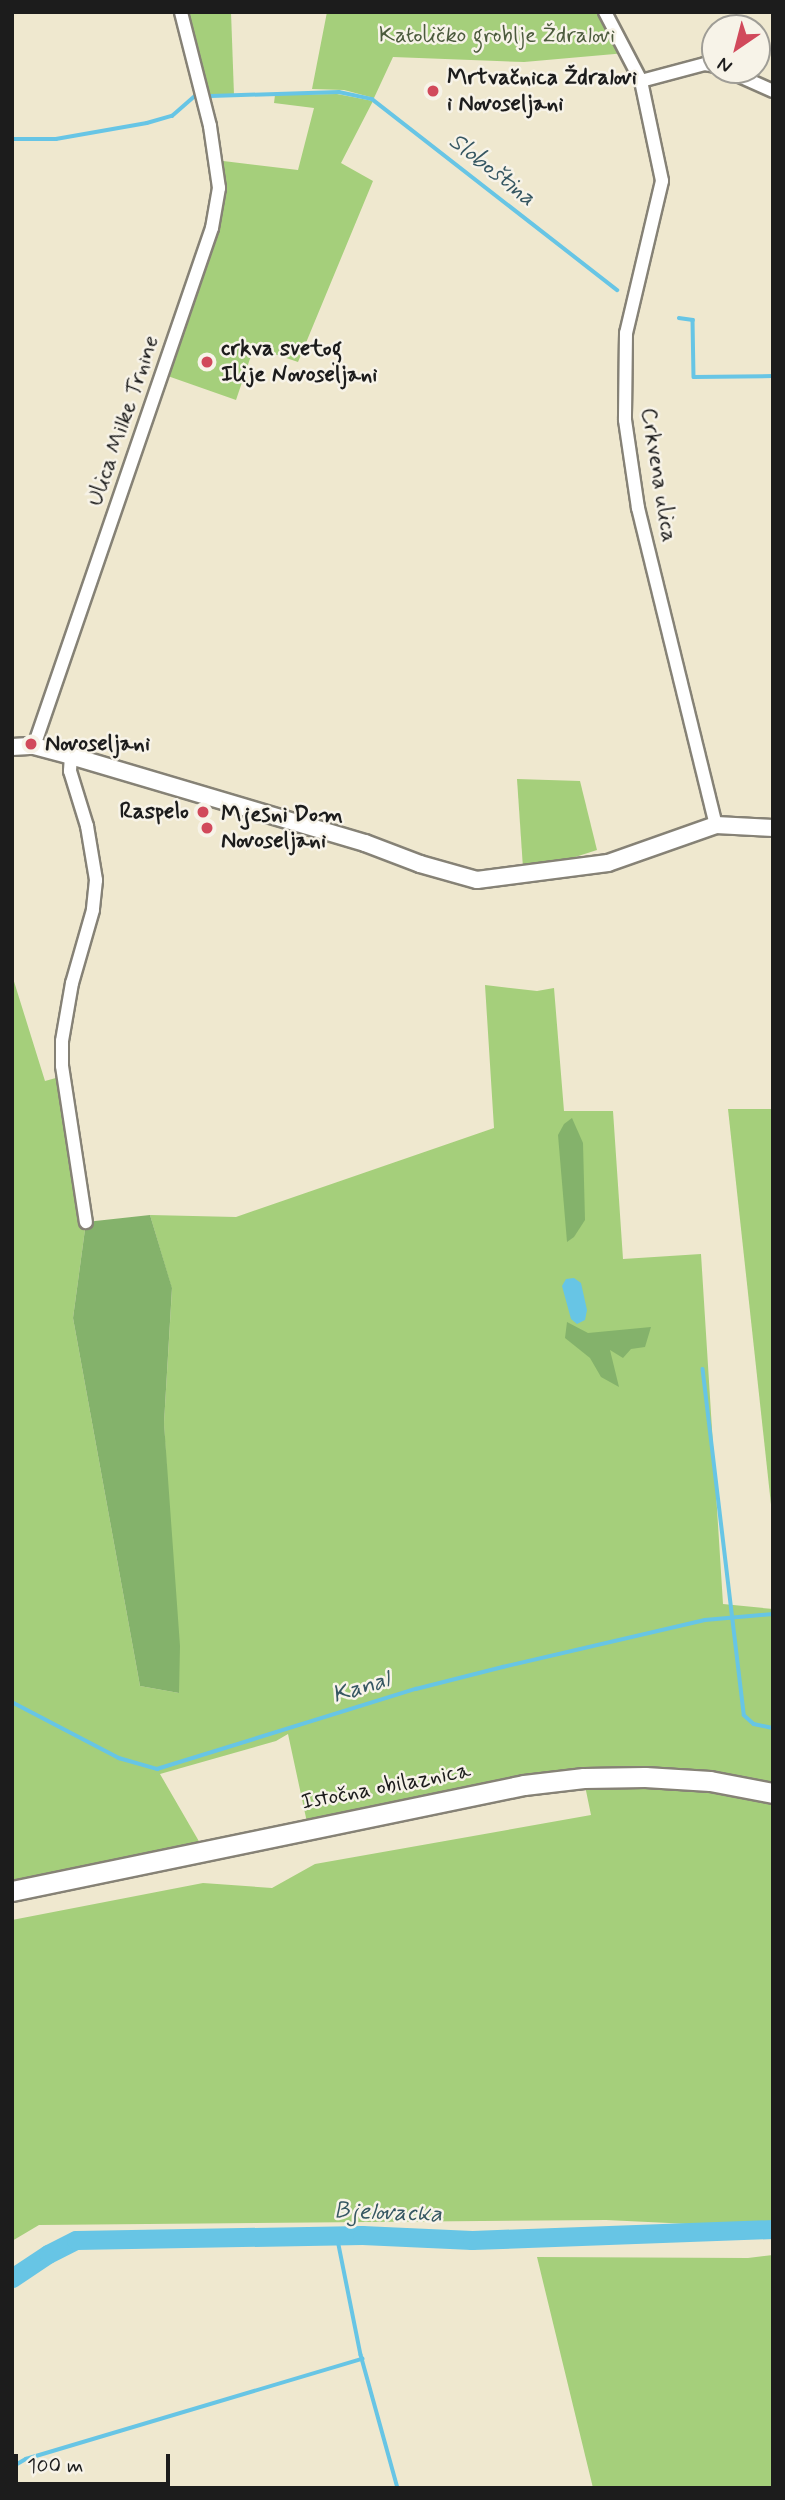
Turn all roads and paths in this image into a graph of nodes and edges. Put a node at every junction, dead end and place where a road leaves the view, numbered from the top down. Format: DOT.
graph roads {
  1 [pos="181,12"];
  2 [pos="605,12"];
  3 [pos="701,65"];
  4 [pos="640,81"];
  5 [pos="756,84"];
  6 [pos="773,92"];
  7 [pos="34,746"];
  8 [pos="12,747"];
  9 [pos="71,755"];
  10 [pos="716,825"];
  11 [pos="773,828"];
  12 [pos="86,1222"];
  13 [pos="773,1793"];
  14 [pos="12,1891"];
  1 -- 7 [label="street, Ulica Milke Trnine"];
  2 -- 4 [label="street, Crkvena ulica"];
  3 -- 4 [label="street"];
  4 -- 10 [label="street, Crkvena ulica"];
  5 -- 6 [label="street"];
  7 -- 8 [label="main road"];
  7 -- 9 [label="main road"];
  9 -- 10 [label="main road"];
  9 -- 12 [label="street"];
  10 -- 11 [label="main road"];
  13 -- 14 [label="main road, Istočna obilaznica"];
}
